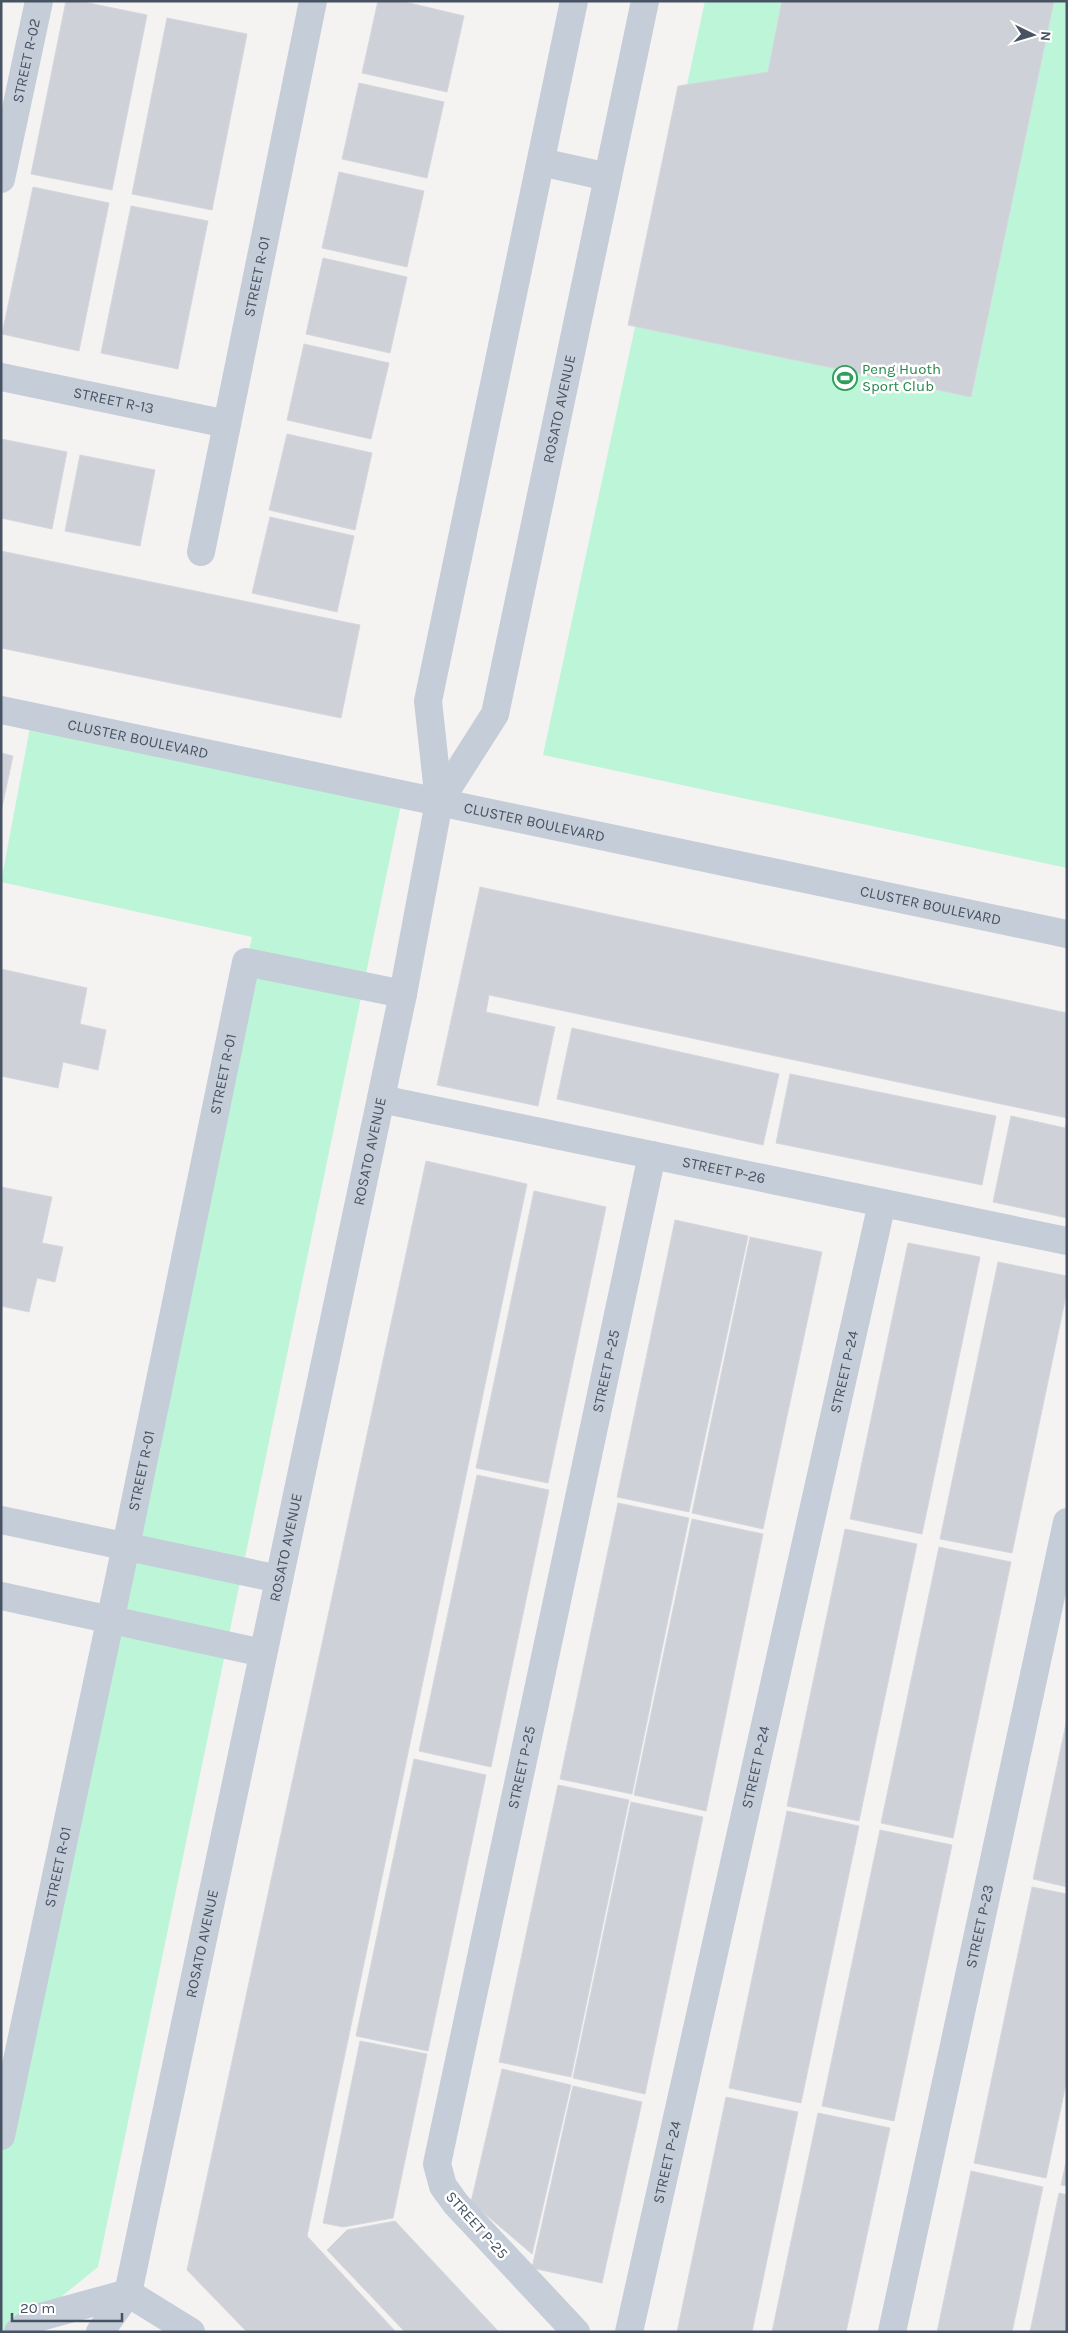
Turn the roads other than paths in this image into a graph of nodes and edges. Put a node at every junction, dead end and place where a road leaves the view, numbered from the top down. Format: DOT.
graph roads {
  1 [pos="39,1"];
  2 [pos="313,1"];
  3 [pos="574,1"];
  4 [pos="645,1"];
  5 [pos="541,162"];
  6 [pos="608,177"];
  7 [pos="1,179"];
  8 [pos="1,377"];
  9 [pos="227,424"];
  10 [pos="201,552"];
  11 [pos="1,710"];
  12 [pos="439,802"];
  13 [pos="1067,934"];
  14 [pos="403,994"];
  15 [pos="381,1099"];
  16 [pos="652,1155"];
  17 [pos="882,1203"];
  18 [pos="1067,1241"];
  19 [pos="1,1520"];
  20 [pos="1067,1522"];
  21 [pos="126,1546"];
  22 [pos="279,1579"];
  23 [pos="1,1596"];
  24 [pos="110,1619"];
  25 [pos="263,1653"];
  26 [pos="1,2136"];
  27 [pos="128,2293"];
  28 [pos="18,2332"];
  29 [pos="100,2332"];
  30 [pos="191,2332"];
  31 [pos="576,2332"];
  32 [pos="629,2332"];
  33 [pos="892,2332"];
  1 -- 7 [label="street, STREET R-02"];
  2 -- 9 [label="street, STREET R-01"];
  3 -- 5 [label="street, ROSATO AVENUE"];
  4 -- 6 [label="street, ROSATO AVENUE"];
  5 -- 6 [label="street"];
  5 -- 12 [label="street, ROSATO AVENUE"];
  6 -- 12 [label="street, ROSATO AVENUE"];
  8 -- 9 [label="street, STREET R-13"];
  9 -- 10 [label="street, STREET R-01"];
  11 -- 12 [label="street, CLUSTER BOULEVARD"];
  12 -- 13 [label="street, CLUSTER BOULEVARD"];
  12 -- 14 [label="street, ROSATO AVENUE"];
  14 -- 15 [label="street, ROSATO AVENUE"];
  14 -- 21 [label="street, STREET R-01"];
  15 -- 16 [label="street, STREET P-26"];
  15 -- 22 [label="street, ROSATO AVENUE"];
  16 -- 17 [label="street, STREET P-26"];
  16 -- 31 [label="street, STREET P-25"];
  17 -- 18 [label="street, STREET P-26"];
  17 -- 32 [label="street, STREET P-24"];
  19 -- 21 [label="street"];
  20 -- 33 [label="street, STREET P-23"];
  21 -- 22 [label="street"];
  21 -- 24 [label="street, STREET R-01"];
  22 -- 25 [label="street, ROSATO AVENUE"];
  23 -- 24 [label="street"];
  24 -- 25 [label="street"];
  24 -- 26 [label="street, STREET R-01"];
  25 -- 27 [label="street, ROSATO AVENUE"];
  27 -- 28 [label="street"];
  27 -- 29 [label="street, ROSATO AVENUE"];
  27 -- 30 [label="street"];
}
